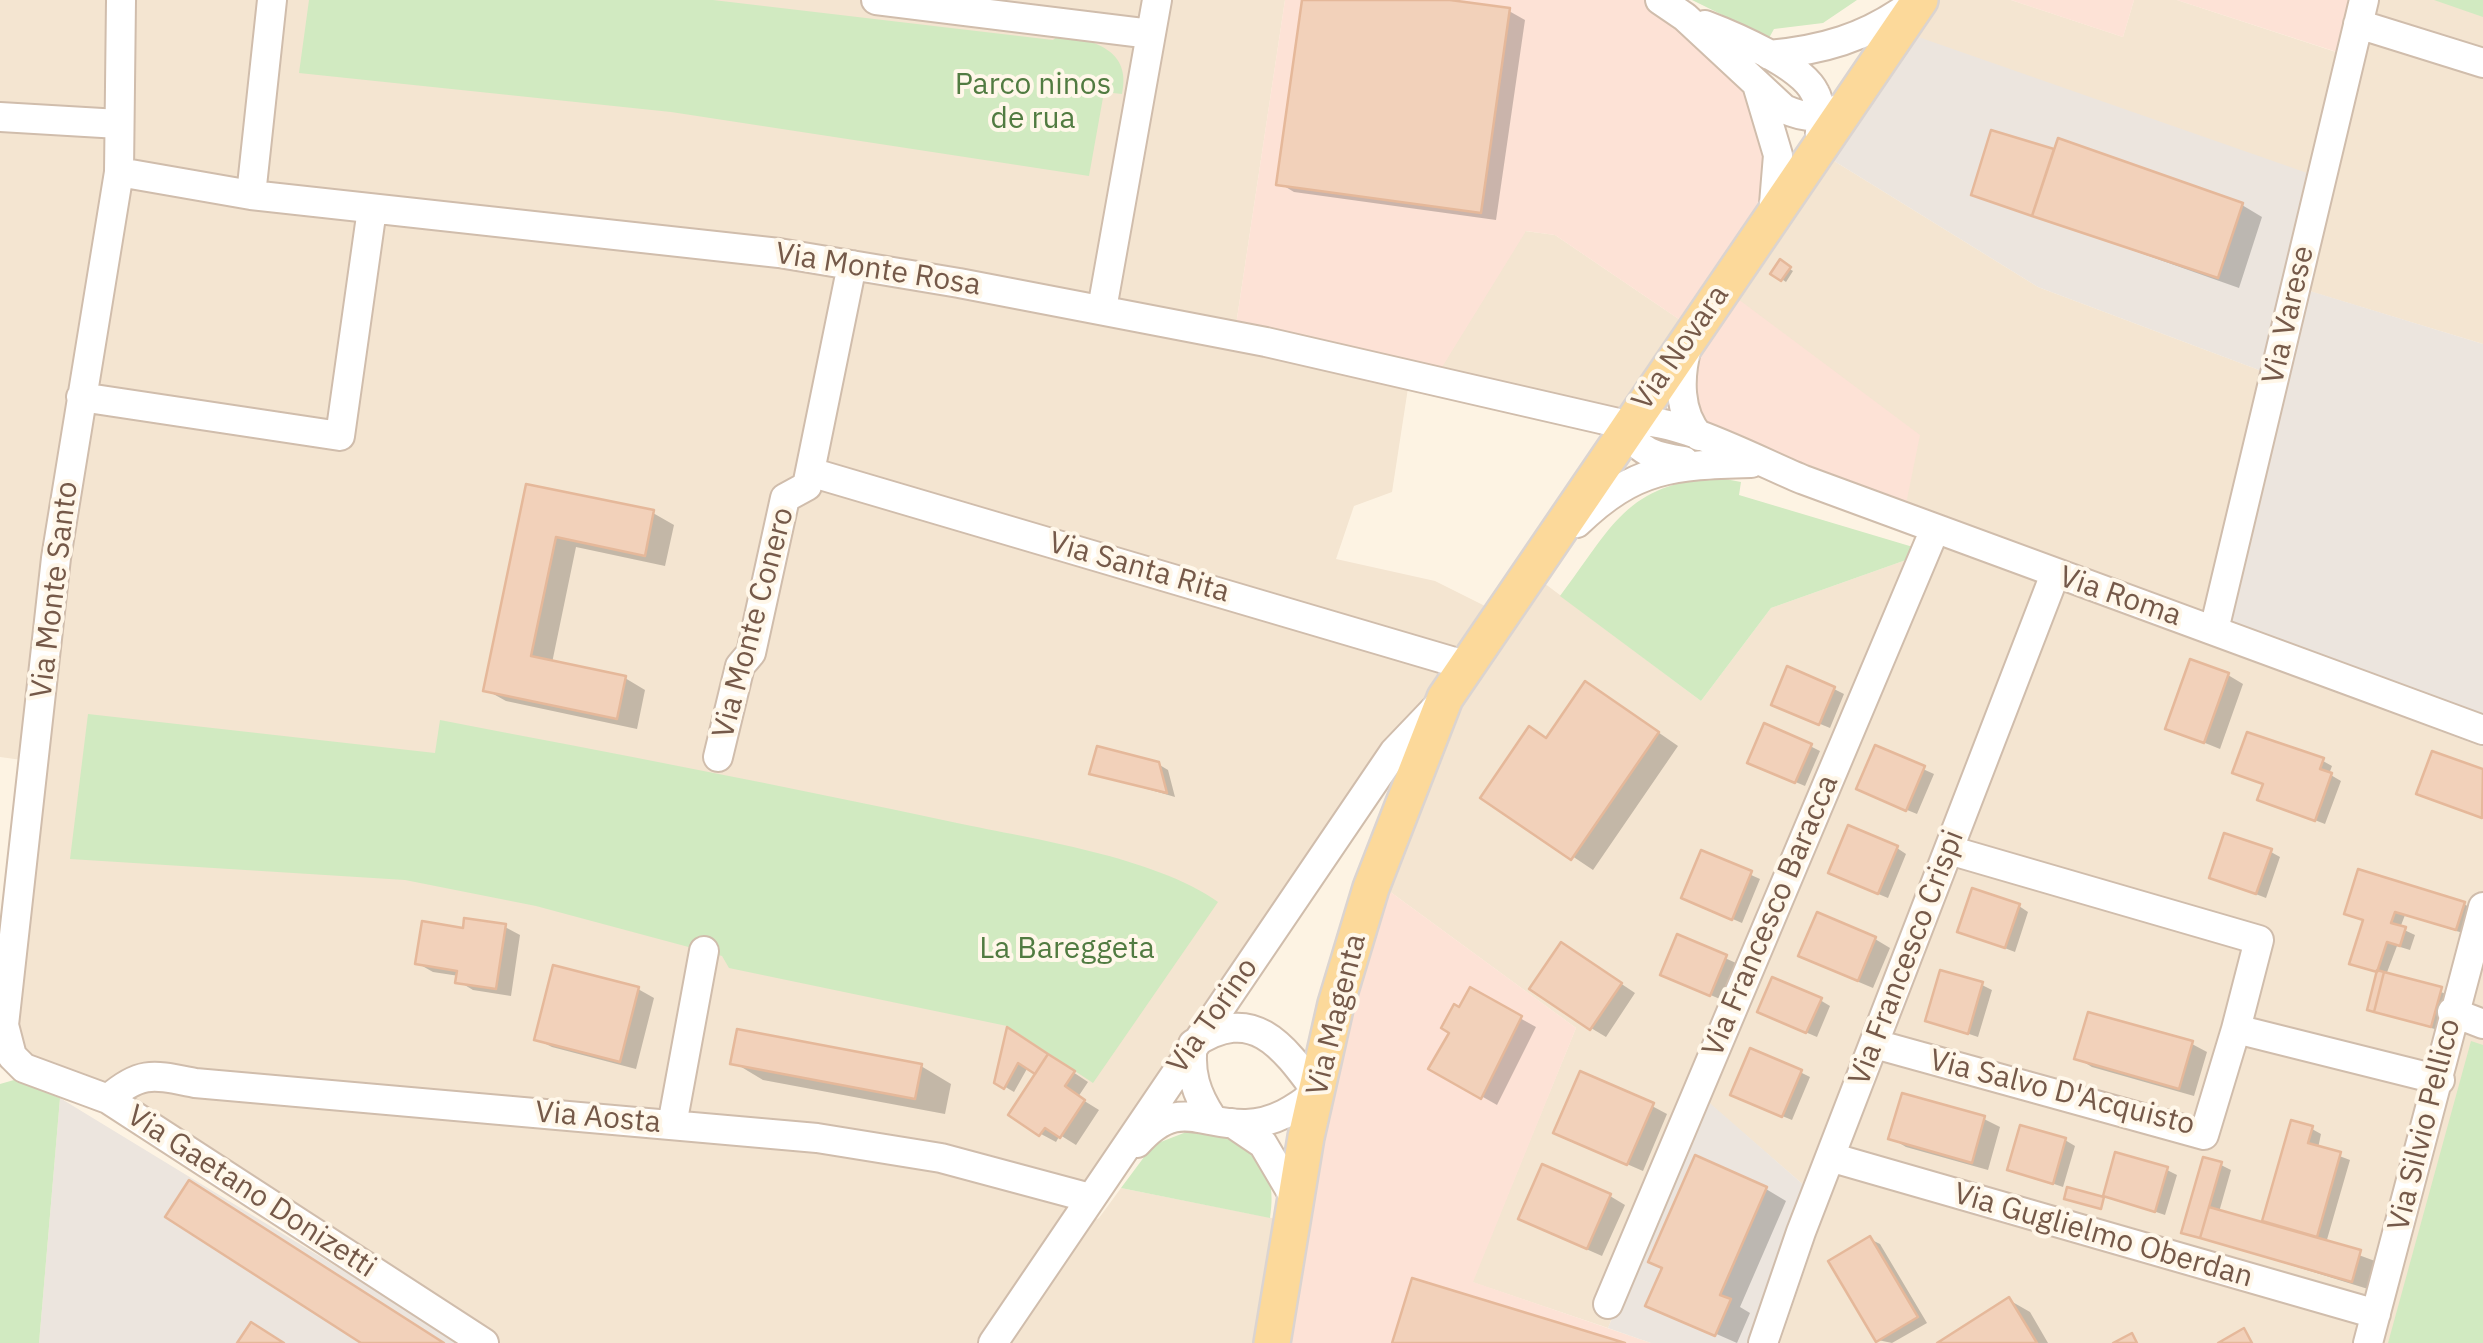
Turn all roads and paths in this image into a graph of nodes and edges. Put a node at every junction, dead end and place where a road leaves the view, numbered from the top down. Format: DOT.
graph roads {
  1 [pos="122,0"];
  2 [pos="272,0"];
  3 [pos="876,0"];
  4 [pos="1156,0"];
  5 [pos="1660,0"];
  6 [pos="1919,0"];
  7 [pos="2361,12"];
  8 [pos="1685,17"];
  9 [pos="1151,34"];
  10 [pos="1769,55"];
  11 [pos="2483,63"];
  12 [pos="1755,82"];
  13 [pos="0,117"];
  14 [pos="1830,123"];
  15 [pos="119,124"];
  16 [pos="119,172"];
  17 [pos="251,195"];
  18 [pos="372,209"];
  19 [pos="1774,216"];
  20 [pos="852,265"];
  21 [pos="1102,309"];
  22 [pos="1690,335"];
  23 [pos="81,397"];
  24 [pos="1627,425"];
  25 [pos="1699,436"];
  26 [pos="1758,462"];
  27 [pos="1709,465"];
  28 [pos="810,472"];
  29 [pos="1935,528"];
  30 [pos="1542,554"];
  31 [pos="2056,574"];
  32 [pos="2214,630"];
  33 [pos="1468,666"];
  34 [pos="1445,698"];
  35 [pos="2483,730"];
  36 [pos="718,757"];
  37 [pos="1949,850"];
  38 [pos="2483,907"];
  39 [pos="704,951"];
  40 [pos="2452,1012"];
  41 [pos="2483,1024"];
  42 [pos="2236,1029"];
  43 [pos="1193,1044"];
  44 [pos="1874,1044"];
  45 [pos="6,1060"];
  46 [pos="2440,1080"];
  47 [pos="1317,1092"];
  48 [pos="108,1099"];
  49 [pos="1221,1120"];
  50 [pos="672,1125"];
  51 [pos="1830,1157"];
  52 [pos="1090,1198"];
  53 [pos="1296,1200"];
  54 [pos="1608,1304"];
  55 [pos="2376,1314"];
  56 [pos="484,1343"];
  57 [pos="993,1343"];
  58 [pos="1272,1343"];
  59 [pos="1763,1343"];
  60 [pos="2368,1343"];
  1 -- 15 [label="street, Via Monte Santo"];
  2 -- 17 [label="street"];
  3 -- 9 [label="street"];
  4 -- 9 [label="street"];
  5 -- 8 [label="street"];
  6 -- 10 [label="street"];
  6 -- 14 [label="main road, Via Novara"];
  7 -- 11 [label="street"];
  7 -- 32 [label="street, Via Varese"];
  8 -- 10 [label="street"];
  8 -- 12 [label="street"];
  9 -- 21 [label="street"];
  10 -- 14 [label="street"];
  12 -- 14 [label="street"];
  12 -- 19 [label="street"];
  13 -- 15 [label="street"];
  14 -- 19 [label="main road, Via Novara"];
  15 -- 16 [label="street, Via Monte Santo"];
  16 -- 17 [label="street, Via Monte Rosa"];
  16 -- 23 [label="street, Via Monte Santo"];
  17 -- 18 [label="street, Via Monte Rosa"];
  18 -- 20 [label="street, Via Monte Rosa"];
  18 -- 23 [label="street"];
  19 -- 22 [label="main road, Via Novara"];
  20 -- 21 [label="street, Via Monte Rosa"];
  20 -- 28 [label="street, Via Monte Conero"];
  21 -- 24 [label="street, Via Monte Rosa"];
  22 -- 24 [label="main road, Via Novara"];
  22 -- 25 [label="street"];
  23 -- 45 [label="street, Via Monte Santo"];
  24 -- 25 [label="street, Via Monte Rosa"];
  24 -- 27 [label="street"];
  24 -- 30 [label="main road, Via Novara"];
  25 -- 26 [label="street, Via Roma"];
  26 -- 27 [label="street"];
  26 -- 29 [label="street, Via Roma"];
  27 -- 30 [label="street"];
  28 -- 33 [label="street, Via Santa Rita"];
  28 -- 36 [label="street, Via Monte Conero"];
  29 -- 31 [label="street, Via Roma"];
  29 -- 54 [label="street, Via Francesco Baracca"];
  30 -- 33 [label="main road, Via Novara"];
  31 -- 32 [label="street, Via Roma"];
  31 -- 37 [label="street, Via Francesco Crispi"];
  32 -- 35 [label="street, Via Roma"];
  33 -- 34 [label="main road, Via Novara"];
  34 -- 43 [label="street, Via Torino"];
  34 -- 47 [label="main road, Via Magenta"];
  37 -- 42 [label="street"];
  37 -- 44 [label="street, Via Francesco Crispi"];
  38 -- 40 [label="street, Via Silvio Pellico"];
  39 -- 50 [label="street"];
  40 -- 41 [label="street"];
  40 -- 46 [label="street, Via Silvio Pellico"];
  42 -- 44 [label="street, Via Salvo D'Acquisto"];
  42 -- 46 [label="street"];
  43 -- 47 [label="street"];
  43 -- 49 [label="street"];
  43 -- 52 [label="street, Via Torino"];
  44 -- 51 [label="street, Via Francesco Crispi"];
  45 -- 48 [label="street, Via Gaetano Donizetti"];
  46 -- 55 [label="street, Via Silvio Pellico"];
  47 -- 49 [label="street"];
  47 -- 53 [label="main road, Via Magenta"];
  48 -- 50 [label="street, Via Aosta"];
  48 -- 56 [label="street, Via Gaetano Donizetti"];
  49 -- 52 [label="street"];
  49 -- 53 [label="street"];
  50 -- 52 [label="street, Via Aosta"];
  51 -- 55 [label="street, Via Guglielmo Oberdan"];
  51 -- 59 [label="street, Via Francesco Crispi"];
  52 -- 57 [label="street, Via Torino"];
  53 -- 58 [label="main road, Via Magenta"];
  55 -- 60 [label="street, Via Silvio Pellico"];
}
